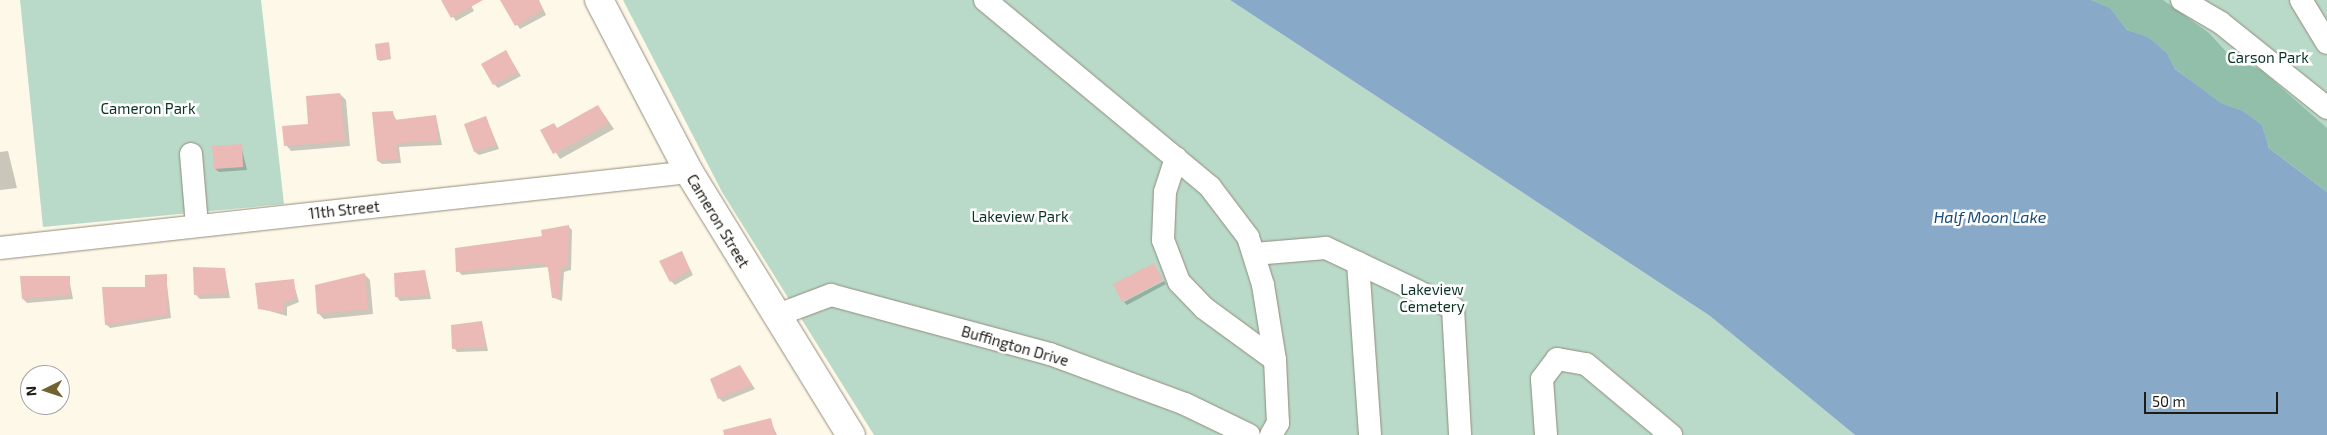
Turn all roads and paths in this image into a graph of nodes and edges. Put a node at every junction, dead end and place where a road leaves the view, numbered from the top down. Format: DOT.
graph roads {
  1 [pos="599,0"];
  2 [pos="985,0"];
  3 [pos="2182,0"];
  4 [pos="2301,0"];
  5 [pos="2327,43"];
  6 [pos="2327,108"];
  7 [pos="191,154"];
  8 [pos="1176,158"];
  9 [pos="689,172"];
  10 [pos="197,226"];
  11 [pos="0,248"];
  12 [pos="1254,254"];
  13 [pos="1358,263"];
  14 [pos="775,316"];
  15 [pos="1275,360"];
  16 [pos="850,435"];
  17 [pos="1249,435"];
  18 [pos="1271,435"];
  19 [pos="1370,435"];
  20 [pos="1460,435"];
  21 [pos="1546,435"];
  22 [pos="1670,435"];
  1 -- 9 [label="main road, Cameron Street"];
  2 -- 8 [label="street"];
  3 -- 6 [label="street"];
  4 -- 5 [label="street"];
  7 -- 10 [label="street"];
  8 -- 12 [label="street"];
  8 -- 15 [label="street"];
  9 -- 10 [label="street, 11th Street"];
  9 -- 14 [label="main road, Cameron Street"];
  10 -- 11 [label="street, 11th Street"];
  12 -- 13 [label="street"];
  12 -- 15 [label="street"];
  13 -- 19 [label="street"];
  13 -- 20 [label="street"];
  14 -- 16 [label="main road, Cameron Street"];
  14 -- 17 [label="street, Buffington Drive"];
  15 -- 18 [label="street"];
  21 -- 22 [label="street"];
}
